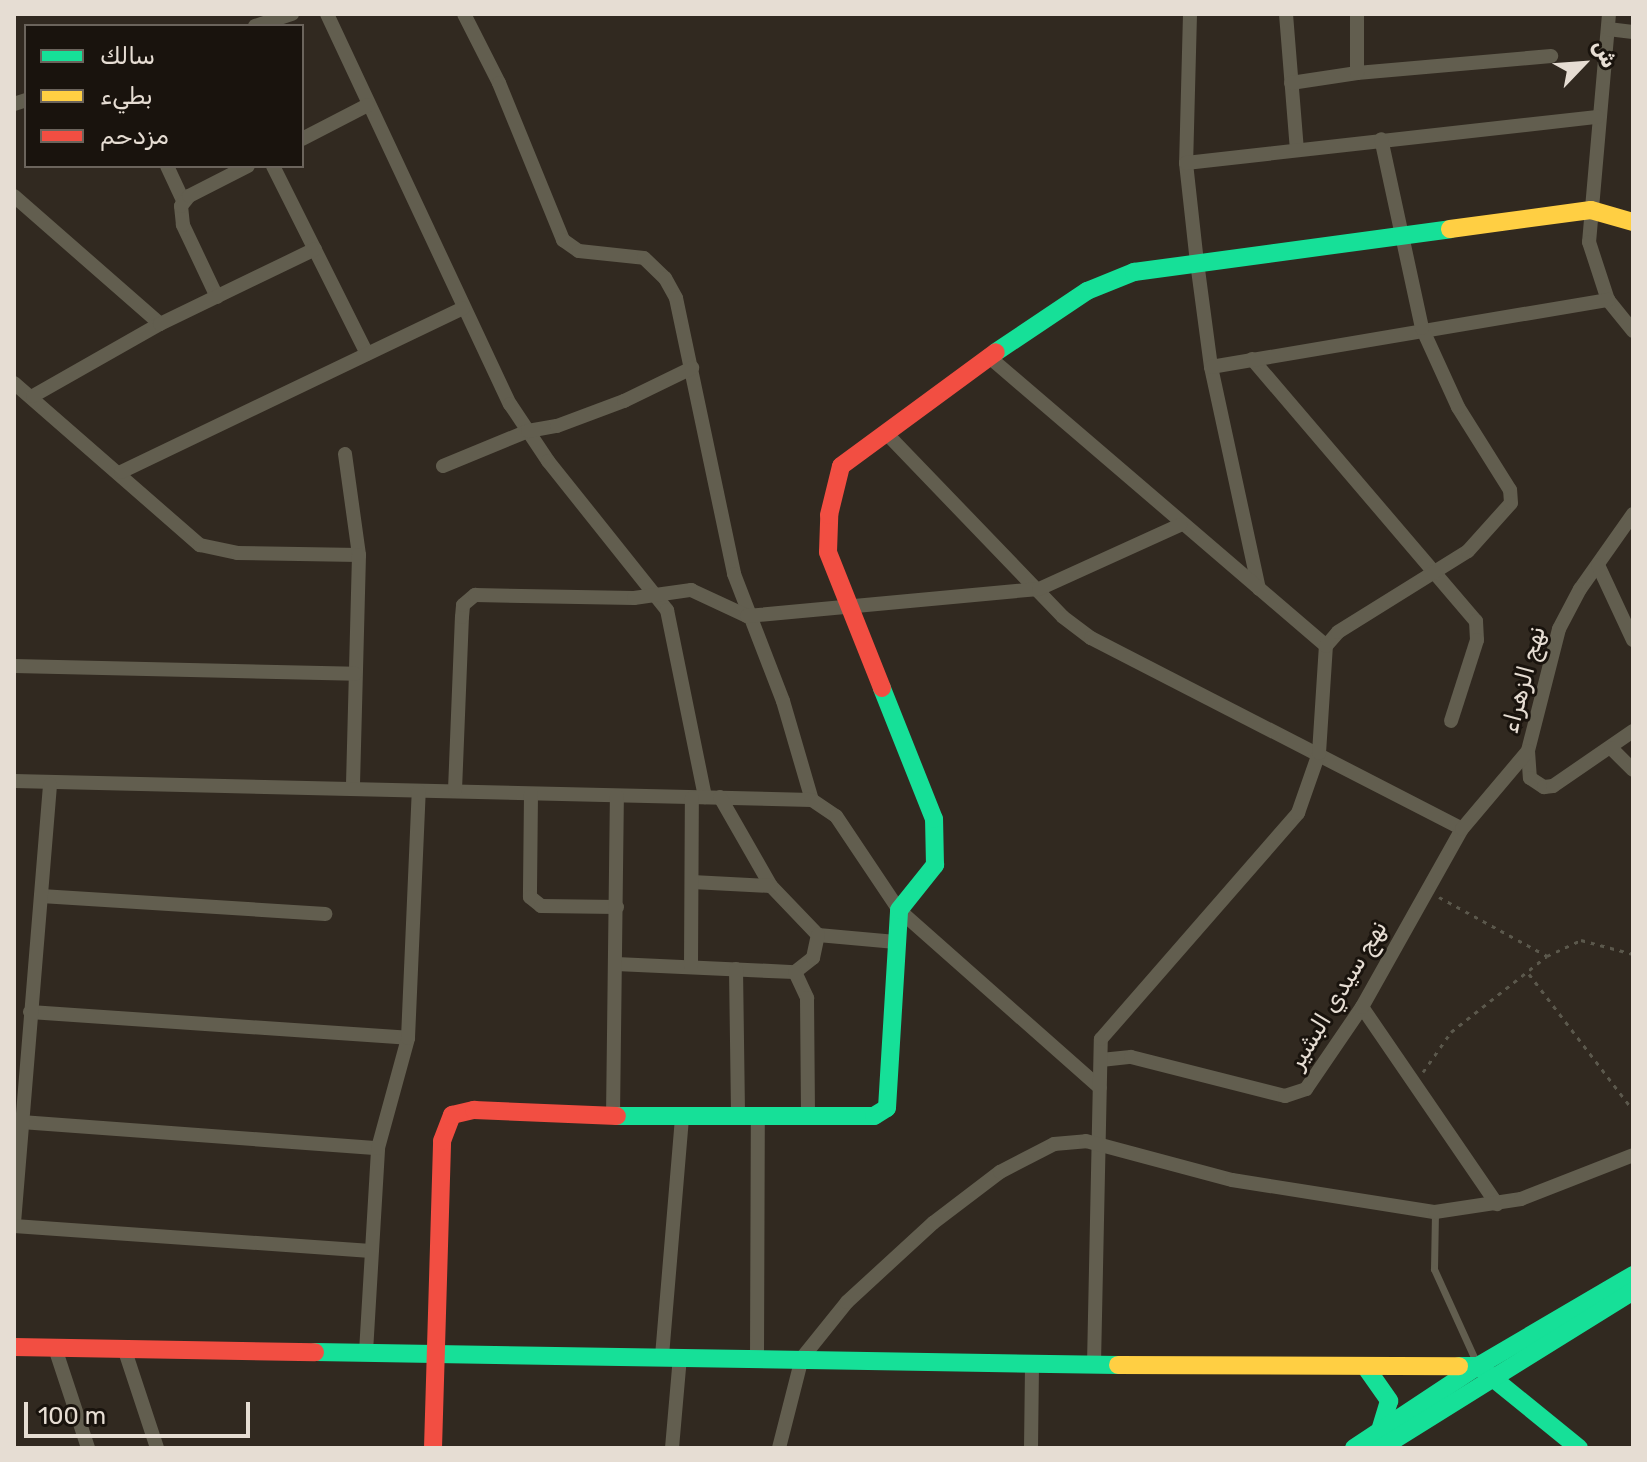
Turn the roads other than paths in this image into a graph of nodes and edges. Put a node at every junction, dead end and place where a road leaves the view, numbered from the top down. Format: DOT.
graph roads {
  1 [pos="292,14"];
  2 [pos="327,14"];
  3 [pos="464,14"];
  4 [pos="1190,14"];
  5 [pos="1286,14"];
  6 [pos="1357,14"];
  7 [pos="1608,22"];
  8 [pos="261,24"];
  9 [pos="1633,32"];
  10 [pos="1551,56"];
  11 [pos="1357,73"];
  12 [pos="1291,83"];
  13 [pos="368,105"];
  14 [pos="1597,117"];
  15 [pos="304,138"];
  16 [pos="1381,139"];
  17 [pos="1297,150"];
  18 [pos="1186,163"];
  19 [pos="168,168"];
  20 [pos="244,168"];
  21 [pos="274,168"];
  22 [pos="14,196"];
  23 [pos="183,201"];
  24 [pos="1591,210"];
  25 [pos="1633,222"];
  26 [pos="1400,234"];
  27 [pos="315,249"];
  28 [pos="1197,262"];
  29 [pos="217,297"];
  30 [pos="1608,300"];
  31 [pos="463,308"];
  32 [pos="160,324"];
  33 [pos="1422,328"];
  34 [pos="1633,331"];
  35 [pos="367,354"];
  36 [pos="988,356"];
  37 [pos="1252,359"];
  38 [pos="1211,367"];
  39 [pos="692,368"];
  40 [pos="14,383"];
  41 [pos="33,396"];
  42 [pos="528,431"];
  43 [pos="886,433"];
  44 [pos="345,454"];
  45 [pos="443,466"];
  46 [pos="121,472"];
  47 [pos="1633,514"];
  48 [pos="1180,525"];
  49 [pos="359,555"];
  50 [pos="1598,565"];
  51 [pos="1436,571"];
  52 [pos="1039,589"];
  53 [pos="1259,589"];
  54 [pos="657,596"];
  55 [pos="846,607"];
  56 [pos="747,616"];
  57 [pos="1633,640"];
  58 [pos="1326,646"];
  59 [pos="14,666"];
  60 [pos="355,674"];
  61 [pos="1451,721"];
  62 [pos="1633,731"];
  63 [pos="1611,748"];
  64 [pos="1528,751"];
  65 [pos="1319,753"];
  66 [pos="1633,770"];
  67 [pos="14,781"];
  68 [pos="50,784"];
  69 [pos="353,787"];
  70 [pos="455,790"];
  71 [pos="419,791"];
  72 [pos="531,794"];
  73 [pos="617,796"];
  74 [pos="706,797"];
  75 [pos="812,800"];
  76 [pos="1462,829"];
  77 [pos="692,882"];
  78 [pos="771,886"];
  79 [pos="41,896"];
  80 [pos="617,907"];
  81 [pos="899,910"];
  82 [pos="325,914"];
  83 [pos="818,935"];
  84 [pos="896,942"];
  85 [pos="616,964"];
  86 [pos="691,966"];
  87 [pos="736,969"];
  88 [pos="795,972"];
  89 [pos="1362,1007"];
  90 [pos="30,1012"];
  91 [pos="408,1038"];
  92 [pos="1101,1060"];
  93 [pos="1100,1088"];
  94 [pos="808,1114"];
  95 [pos="738,1115"];
  96 [pos="758,1115"];
  97 [pos="613,1116"];
  98 [pos="682,1116"];
  99 [pos="21,1122"];
  100 [pos="1099,1145"];
  101 [pos="378,1148"];
  102 [pos="1633,1155"];
  103 [pos="1497,1204"];
  104 [pos="1435,1212"];
  105 [pos="14,1225"];
  106 [pos="371,1251"];
  107 [pos="1633,1275"];
  108 [pos="1633,1291"];
  109 [pos="14,1347"];
  110 [pos="55,1348"];
  111 [pos="124,1348"];
  112 [pos="439,1351"];
  113 [pos="366,1352"];
  114 [pos="757,1356"];
  115 [pos="671,1357"];
  116 [pos="802,1358"];
  117 [pos="1094,1364"];
  118 [pos="1032,1365"];
  119 [pos="1478,1366"];
  120 [pos="1367,1369"];
  121 [pos="1494,1376"];
  122 [pos="1380,1440"];
  123 [pos="1575,1446"];
  124 [pos="87,1448"];
  125 [pos="157,1448"];
  126 [pos="433,1448"];
  127 [pos="672,1448"];
  128 [pos="779,1448"];
  129 [pos="1031,1448"];
  130 [pos="1354,1448"];
  1 -- 8 [label="street"];
  2 -- 13 [label="street"];
  3 -- 39 [label="street"];
  4 -- 18 [label="street"];
  5 -- 12 [label="street"];
  6 -- 11 [label="street"];
  7 -- 9 [label="street"];
  7 -- 14 [label="street"];
  10 -- 11 [label="street"];
  11 -- 12 [label="street"];
  12 -- 17 [label="street"];
  13 -- 15 [label="street"];
  13 -- 31 [label="street"];
  14 -- 16 [label="street"];
  14 -- 24 [label="street"];
  16 -- 17 [label="street"];
  16 -- 26 [label="street"];
  17 -- 18 [label="street"];
  18 -- 28 [label="street"];
  19 -- 23 [label="street"];
  20 -- 23 [label="street"];
  21 -- 27 [label="street"];
  22 -- 32 [label="street"];
  23 -- 29 [label="street"];
  24 -- 25 [label="street"];
  24 -- 26 [label="street"];
  24 -- 30 [label="street"];
  26 -- 28 [label="street"];
  26 -- 33 [label="street"];
  27 -- 29 [label="street"];
  27 -- 35 [label="street"];
  28 -- 36 [label="street"];
  28 -- 38 [label="street"];
  29 -- 32 [label="street"];
  30 -- 33 [label="street"];
  30 -- 34 [label="street"];
  31 -- 35 [label="street"];
  31 -- 42 [label="street"];
  32 -- 41 [label="street"];
  33 -- 37 [label="street"];
  33 -- 51 [label="street"];
  35 -- 46 [label="street"];
  36 -- 43 [label="street"];
  36 -- 48 [label="street"];
  37 -- 38 [label="street"];
  37 -- 51 [label="street"];
  38 -- 53 [label="street"];
  39 -- 42 [label="street"];
  39 -- 56 [label="street"];
  40 -- 41 [label="street"];
  41 -- 46 [label="street"];
  42 -- 45 [label="street"];
  42 -- 54 [label="street"];
  43 -- 52 [label="street"];
  43 -- 55 [label="street"];
  44 -- 49 [label="street"];
  46 -- 49 [label="street"];
  47 -- 50 [label="street, نهج الزهراء"];
  48 -- 52 [label="street"];
  48 -- 53 [label="street"];
  49 -- 60 [label="street"];
  50 -- 57 [label="street"];
  50 -- 64 [label="street, نهج الزهراء"];
  51 -- 58 [label="street"];
  51 -- 61 [label="street"];
  52 -- 55 [label="street"];
  52 -- 65 [label="street"];
  53 -- 58 [label="street"];
  54 -- 56 [label="street"];
  54 -- 70 [label="street"];
  54 -- 74 [label="street"];
  55 -- 56 [label="street"];
  55 -- 81 [label="street"];
  56 -- 75 [label="street"];
  58 -- 65 [label="street"];
  59 -- 60 [label="street"];
  60 -- 69 [label="street"];
  62 -- 63 [label="street"];
  63 -- 64 [label="street, نهج الزهراء"];
  63 -- 66 [label="street"];
  64 -- 76 [label="street, نهج سيدي البشير"];
  65 -- 76 [label="street"];
  65 -- 92 [label="street"];
  67 -- 68 [label="street"];
  68 -- 69 [label="street"];
  68 -- 79 [label="street"];
  69 -- 71 [label="street"];
  70 -- 71 [label="street"];
  70 -- 72 [label="street"];
  71 -- 91 [label="street"];
  72 -- 73 [label="street"];
  72 -- 80 [label="street"];
  73 -- 74 [label="street"];
  73 -- 80 [label="street"];
  74 -- 75 [label="street"];
  74 -- 77 [label="street"];
  74 -- 78 [label="street"];
  75 -- 81 [label="street"];
  76 -- 89 [label="street, نهج سيدي البشير"];
  77 -- 78 [label="street"];
  77 -- 86 [label="street"];
  78 -- 83 [label="street"];
  79 -- 82 [label="street"];
  79 -- 90 [label="street"];
  80 -- 85 [label="street"];
  81 -- 84 [label="street"];
  81 -- 93 [label="street"];
  83 -- 84 [label="street"];
  83 -- 88 [label="street"];
  84 -- 94 [label="street"];
  85 -- 86 [label="street"];
  85 -- 97 [label="street"];
  86 -- 87 [label="street"];
  87 -- 88 [label="street"];
  87 -- 95 [label="street"];
  88 -- 94 [label="street"];
  89 -- 92 [label="street, نهج سيدي البشير"];
  89 -- 103 [label="street"];
  90 -- 91 [label="street"];
  90 -- 99 [label="street"];
  91 -- 101 [label="street"];
  92 -- 93 [label="street"];
  93 -- 100 [label="street"];
  94 -- 96 [label="street"];
  95 -- 96 [label="street"];
  95 -- 98 [label="street"];
  96 -- 114 [label="street"];
  97 -- 98 [label="street"];
  97 -- 112 [label="street"];
  98 -- 115 [label="street"];
  99 -- 101 [label="street"];
  99 -- 105 [label="street"];
  100 -- 104 [label="street"];
  100 -- 116 [label="street"];
  100 -- 117 [label="street"];
  101 -- 106 [label="street"];
  102 -- 103 [label="street"];
  103 -- 104 [label="street"];
  104 -- 119 [label="lane"];
  105 -- 106 [label="street"];
  106 -- 113 [label="street"];
  107 -- 119 [label="street"];
  108 -- 121 [label="street"];
  109 -- 110 [label="street"];
  110 -- 111 [label="street"];
  110 -- 124 [label="street"];
  111 -- 113 [label="street"];
  111 -- 125 [label="street"];
  112 -- 113 [label="street"];
  112 -- 115 [label="street"];
  112 -- 126 [label="street"];
  114 -- 115 [label="street"];
  114 -- 116 [label="street"];
  115 -- 127 [label="street"];
  116 -- 118 [label="street"];
  116 -- 128 [label="street"];
  117 -- 118 [label="street"];
  117 -- 120 [label="street"];
  118 -- 129 [label="street"];
  119 -- 120 [label="street"];
  119 -- 121 [label="street"];
  119 -- 122 [label="street"];
  120 -- 122 [label="street"];
  121 -- 122 [label="street"];
  121 -- 123 [label="street"];
  122 -- 130 [label="street"];
}
